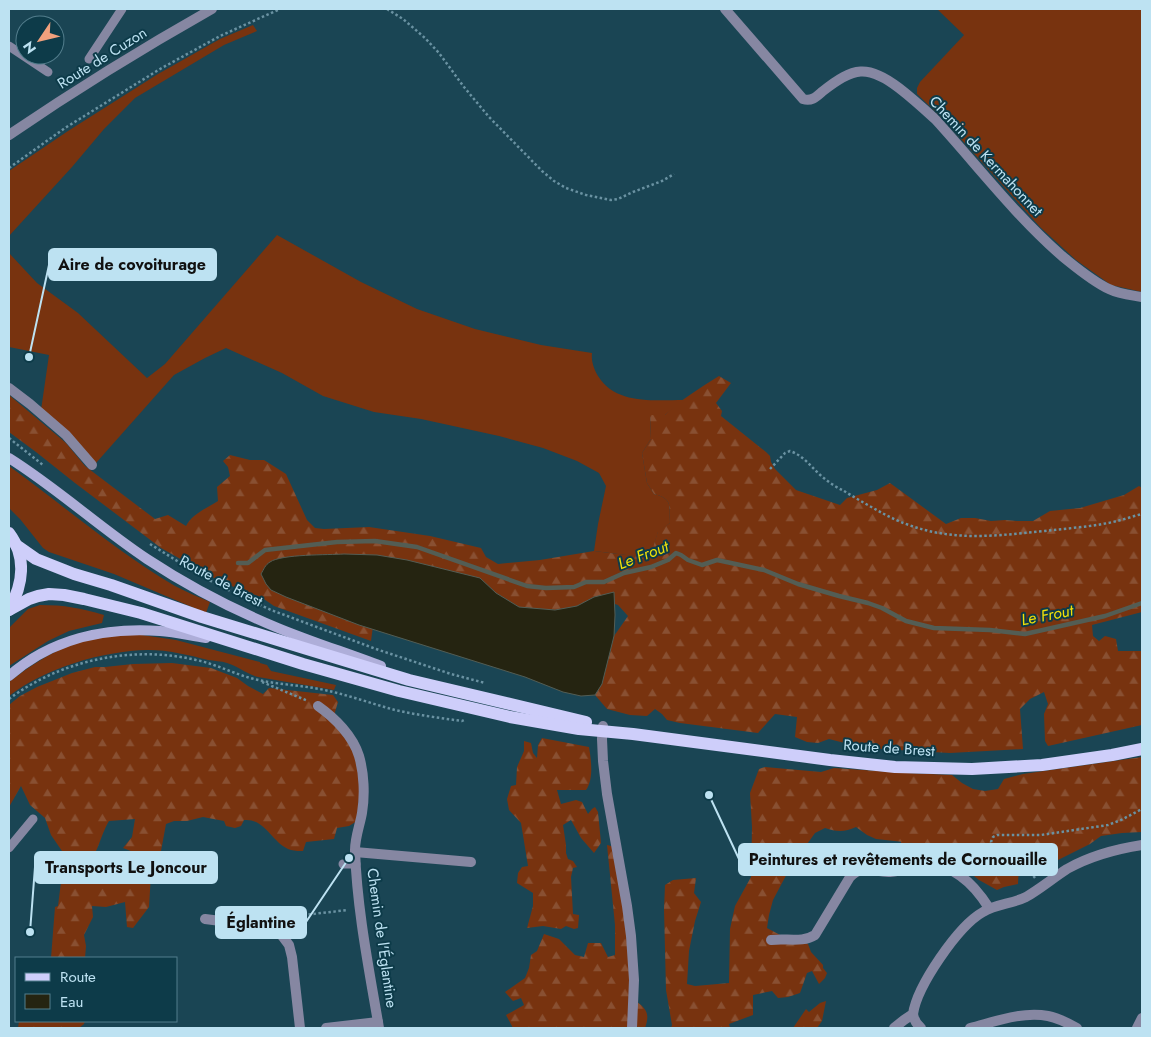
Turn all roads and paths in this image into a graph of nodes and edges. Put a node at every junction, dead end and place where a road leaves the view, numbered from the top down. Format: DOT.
graph roads {
  1 [pos="122,9"];
  2 [pos="212,9"];
  3 [pos="280,9"];
  4 [pos="388,9"];
  5 [pos="725,9"];
  6 [pos="9,46"];
  7 [pos="88,60"];
  8 [pos="48,72"];
  9 [pos="9,135"];
  10 [pos="9,168"];
  11 [pos="674,174"];
  12 [pos="1142,297"];
  13 [pos="9,388"];
  14 [pos="9,438"];
  15 [pos="9,458"];
  16 [pos="43,465"];
  17 [pos="92,465"];
  18 [pos="770,468"];
  19 [pos="1142,514"];
  20 [pos="9,533"];
  21 [pos="143,540"];
  22 [pos="16,545"];
  23 [pos="9,610"];
  24 [pos="237,643"];
  25 [pos="9,676"];
  26 [pos="254,679"];
  27 [pos="487,684"];
  28 [pos="444,688"];
  29 [pos="9,700"];
  30 [pos="318,706"];
  31 [pos="477,710"];
  32 [pos="602,729"];
  33 [pos="1142,749"];
  34 [pos="1142,809"];
  35 [pos="33,819"];
  36 [pos="1142,845"];
  37 [pos="9,848"];
  38 [pos="355,852"];
  39 [pos="471,862"];
  40 [pos="343,864"];
  41 [pos="356,864"];
  42 [pos="1035,878"];
  43 [pos="989,908"];
  44 [pos="351,909"];
  45 [pos="205,919"];
  46 [pos="277,930"];
  47 [pos="772,940"];
  48 [pos="913,1014"];
  49 [pos="1142,1018"];
  50 [pos="1010,1023"];
  51 [pos="379,1025"];
  52 [pos="300,1028"];
  53 [pos="326,1028"];
  54 [pos="632,1028"];
  55 [pos="894,1028"];
  56 [pos="921,1028"];
  57 [pos="970,1028"];
  58 [pos="1077,1028"];
  59 [pos="1137,1028"];
  1 -- 7 [label="lane"];
  2 -- 9 [label="street, Route de Cuzon"];
  3 -- 10 [label="path"];
  4 -- 11 [label="path"];
  5 -- 12 [label="street, Chemin de Kermahonnet"];
  6 -- 8 [label="lane"];
  13 -- 17 [label="street"];
  14 -- 16 [label="path"];
  15 -- 28 [label="main road, Route de Brest"];
  18 -- 19 [label="path"];
  20 -- 22 [label="main road"];
  21 -- 27 [label="path"];
  22 -- 23 [label="main road"];
  22 -- 28 [label="main road, Route de Brest"];
  23 -- 24 [label="main road, Route de Brest"];
  24 -- 25 [label="main road, Route de Brest"];
  24 -- 31 [label="main road, Route de Brest"];
  26 -- 29 [label="path"];
  26 -- 30 [label="path"];
  26 -- 31 [label="path"];
  28 -- 32 [label="main road, Route de Brest"];
  30 -- 38 [label="street, Chemin de l'Églantine"];
  31 -- 32 [label="main road, Route de Brest"];
  32 -- 33 [label="main road, Route de Brest"];
  32 -- 54 [label="street"];
  34 -- 42 [label="path"];
  35 -- 37 [label="lane"];
  36 -- 43 [label="street"];
  38 -- 39 [label="street, Chemin de l'Églantine"];
  38 -- 41 [label="street, Chemin de l'Églantine"];
  40 -- 41 [label="lane"];
  41 -- 51 [label="street, Chemin de l'Églantine"];
  43 -- 47 [label="street"];
  43 -- 48 [label="street"];
  44 -- 46 [label="path"];
  45 -- 46 [label="street"];
  46 -- 52 [label="street"];
  48 -- 55 [label="street"];
  48 -- 56 [label="street"];
  49 -- 59 [label="street"];
  50 -- 57 [label="street"];
  50 -- 58 [label="street"];
  51 -- 53 [label="street"];
}
